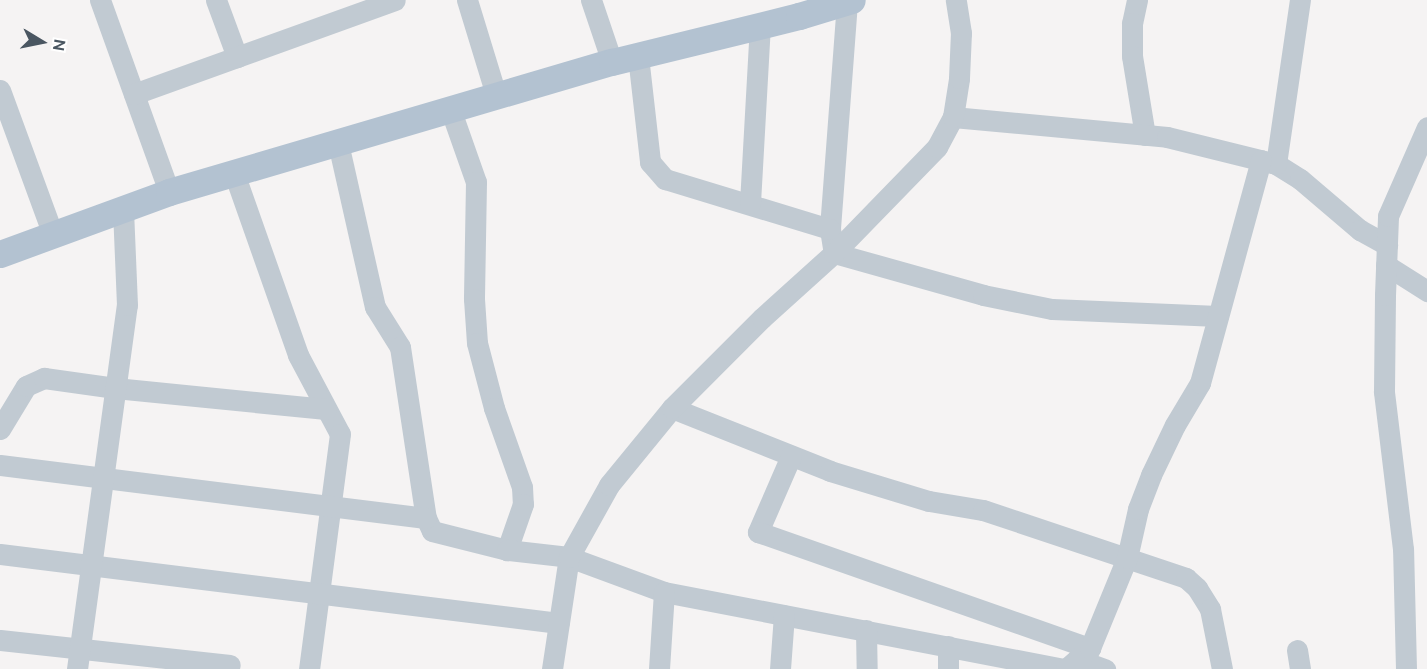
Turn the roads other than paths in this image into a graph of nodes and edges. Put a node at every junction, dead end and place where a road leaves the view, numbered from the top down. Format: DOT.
graph roads {
  1 [pos="100,0"];
  2 [pos="216,0"];
  3 [pos="395,0"];
  4 [pos="467,0"];
  5 [pos="591,0"];
  6 [pos="956,0"];
  7 [pos="1137,0"];
  8 [pos="1300,0"];
  9 [pos="849,1"];
  10 [pos="354,7"];
  11 [pos="797,8"];
  12 [pos="760,26"];
  13 [pos="638,56"];
  14 [pos="237,57"];
  15 [pos="612,62"];
  16 [pos="0,90"];
  17 [pos="134,94"];
  18 [pos="496,95"];
  19 [pos="451,111"];
  20 [pos="953,117"];
  21 [pos="1427,127"];
  22 [pos="1145,135"];
  23 [pos="338,143"];
  24 [pos="1269,162"];
  25 [pos="234,173"];
  26 [pos="169,192"];
  27 [pos="750,203"];
  28 [pos="123,210"];
  29 [pos="830,229"];
  30 [pos="53,235"];
  31 [pos="834,253"];
  32 [pos="0,254"];
  33 [pos="1387,255"];
  34 [pos="1427,291"];
  35 [pos="1218,316"];
  36 [pos="115,388"];
  37 [pos="672,408"];
  38 [pos="326,409"];
  39 [pos="0,429"];
  40 [pos="791,456"];
  41 [pos="0,465"];
  42 [pos="103,478"];
  43 [pos="331,507"];
  44 [pos="426,518"];
  45 [pos="507,550"];
  46 [pos="0,554"];
  47 [pos="569,557"];
  48 [pos="1127,558"];
  49 [pos="91,565"];
  50 [pos="664,592"];
  51 [pos="319,593"];
  52 [pos="784,615"];
  53 [pos="559,623"];
  54 [pos="866,630"];
  55 [pos="0,640"];
  56 [pos="948,646"];
  57 [pos="79,659"];
  58 [pos="1074,661"];
  59 [pos="230,665"];
  60 [pos="309,669"];
  61 [pos="552,669"];
  62 [pos="659,669"];
  63 [pos="780,669"];
  64 [pos="867,669"];
  65 [pos="948,669"];
  66 [pos="1105,669"];
  67 [pos="1222,669"];
  68 [pos="1406,669"];
  1 -- 17 [label="street"];
  2 -- 14 [label="street"];
  3 -- 10 [label="street"];
  4 -- 18 [label="street"];
  5 -- 15 [label="street"];
  6 -- 20 [label="street"];
  7 -- 22 [label="street"];
  8 -- 24 [label="street"];
  9 -- 11 [label="main road"];
  9 -- 29 [label="street"];
  10 -- 14 [label="street"];
  11 -- 12 [label="main road"];
  12 -- 13 [label="main road"];
  12 -- 27 [label="street"];
  13 -- 15 [label="main road"];
  13 -- 27 [label="street"];
  14 -- 17 [label="street"];
  15 -- 18 [label="main road"];
  16 -- 30 [label="street"];
  17 -- 26 [label="street"];
  18 -- 19 [label="main road"];
  19 -- 23 [label="main road"];
  19 -- 45 [label="street"];
  20 -- 22 [label="street"];
  20 -- 31 [label="street"];
  21 -- 33 [label="street"];
  22 -- 24 [label="street"];
  23 -- 25 [label="main road"];
  23 -- 44 [label="street"];
  24 -- 33 [label="street"];
  24 -- 35 [label="street"];
  25 -- 26 [label="main road"];
  25 -- 38 [label="street"];
  26 -- 28 [label="main road"];
  27 -- 29 [label="street"];
  28 -- 30 [label="main road"];
  28 -- 36 [label="street"];
  29 -- 31 [label="street"];
  30 -- 32 [label="main road"];
  31 -- 35 [label="street"];
  31 -- 37 [label="street"];
  33 -- 34 [label="street"];
  33 -- 68 [label="street"];
  35 -- 48 [label="street"];
  36 -- 38 [label="street"];
  36 -- 39 [label="street"];
  36 -- 42 [label="street"];
  37 -- 40 [label="street"];
  37 -- 47 [label="street"];
  38 -- 43 [label="street"];
  40 -- 48 [label="street"];
  40 -- 58 [label="street"];
  41 -- 42 [label="street"];
  42 -- 43 [label="street"];
  42 -- 49 [label="street"];
  43 -- 44 [label="street"];
  43 -- 51 [label="street"];
  44 -- 45 [label="street"];
  45 -- 47 [label="street"];
  46 -- 49 [label="street"];
  47 -- 50 [label="street"];
  47 -- 53 [label="street"];
  48 -- 58 [label="street"];
  48 -- 67 [label="street"];
  49 -- 51 [label="street"];
  49 -- 57 [label="street"];
  50 -- 52 [label="street"];
  50 -- 62 [label="street"];
  51 -- 53 [label="street"];
  51 -- 60 [label="street"];
  52 -- 54 [label="street"];
  52 -- 63 [label="street"];
  53 -- 61 [label="street"];
  54 -- 56 [label="street"];
  54 -- 64 [label="street"];
  55 -- 57 [label="street"];
  56 -- 58 [label="street"];
  56 -- 65 [label="street"];
  57 -- 59 [label="street"];
  58 -- 66 [label="street"];
}
